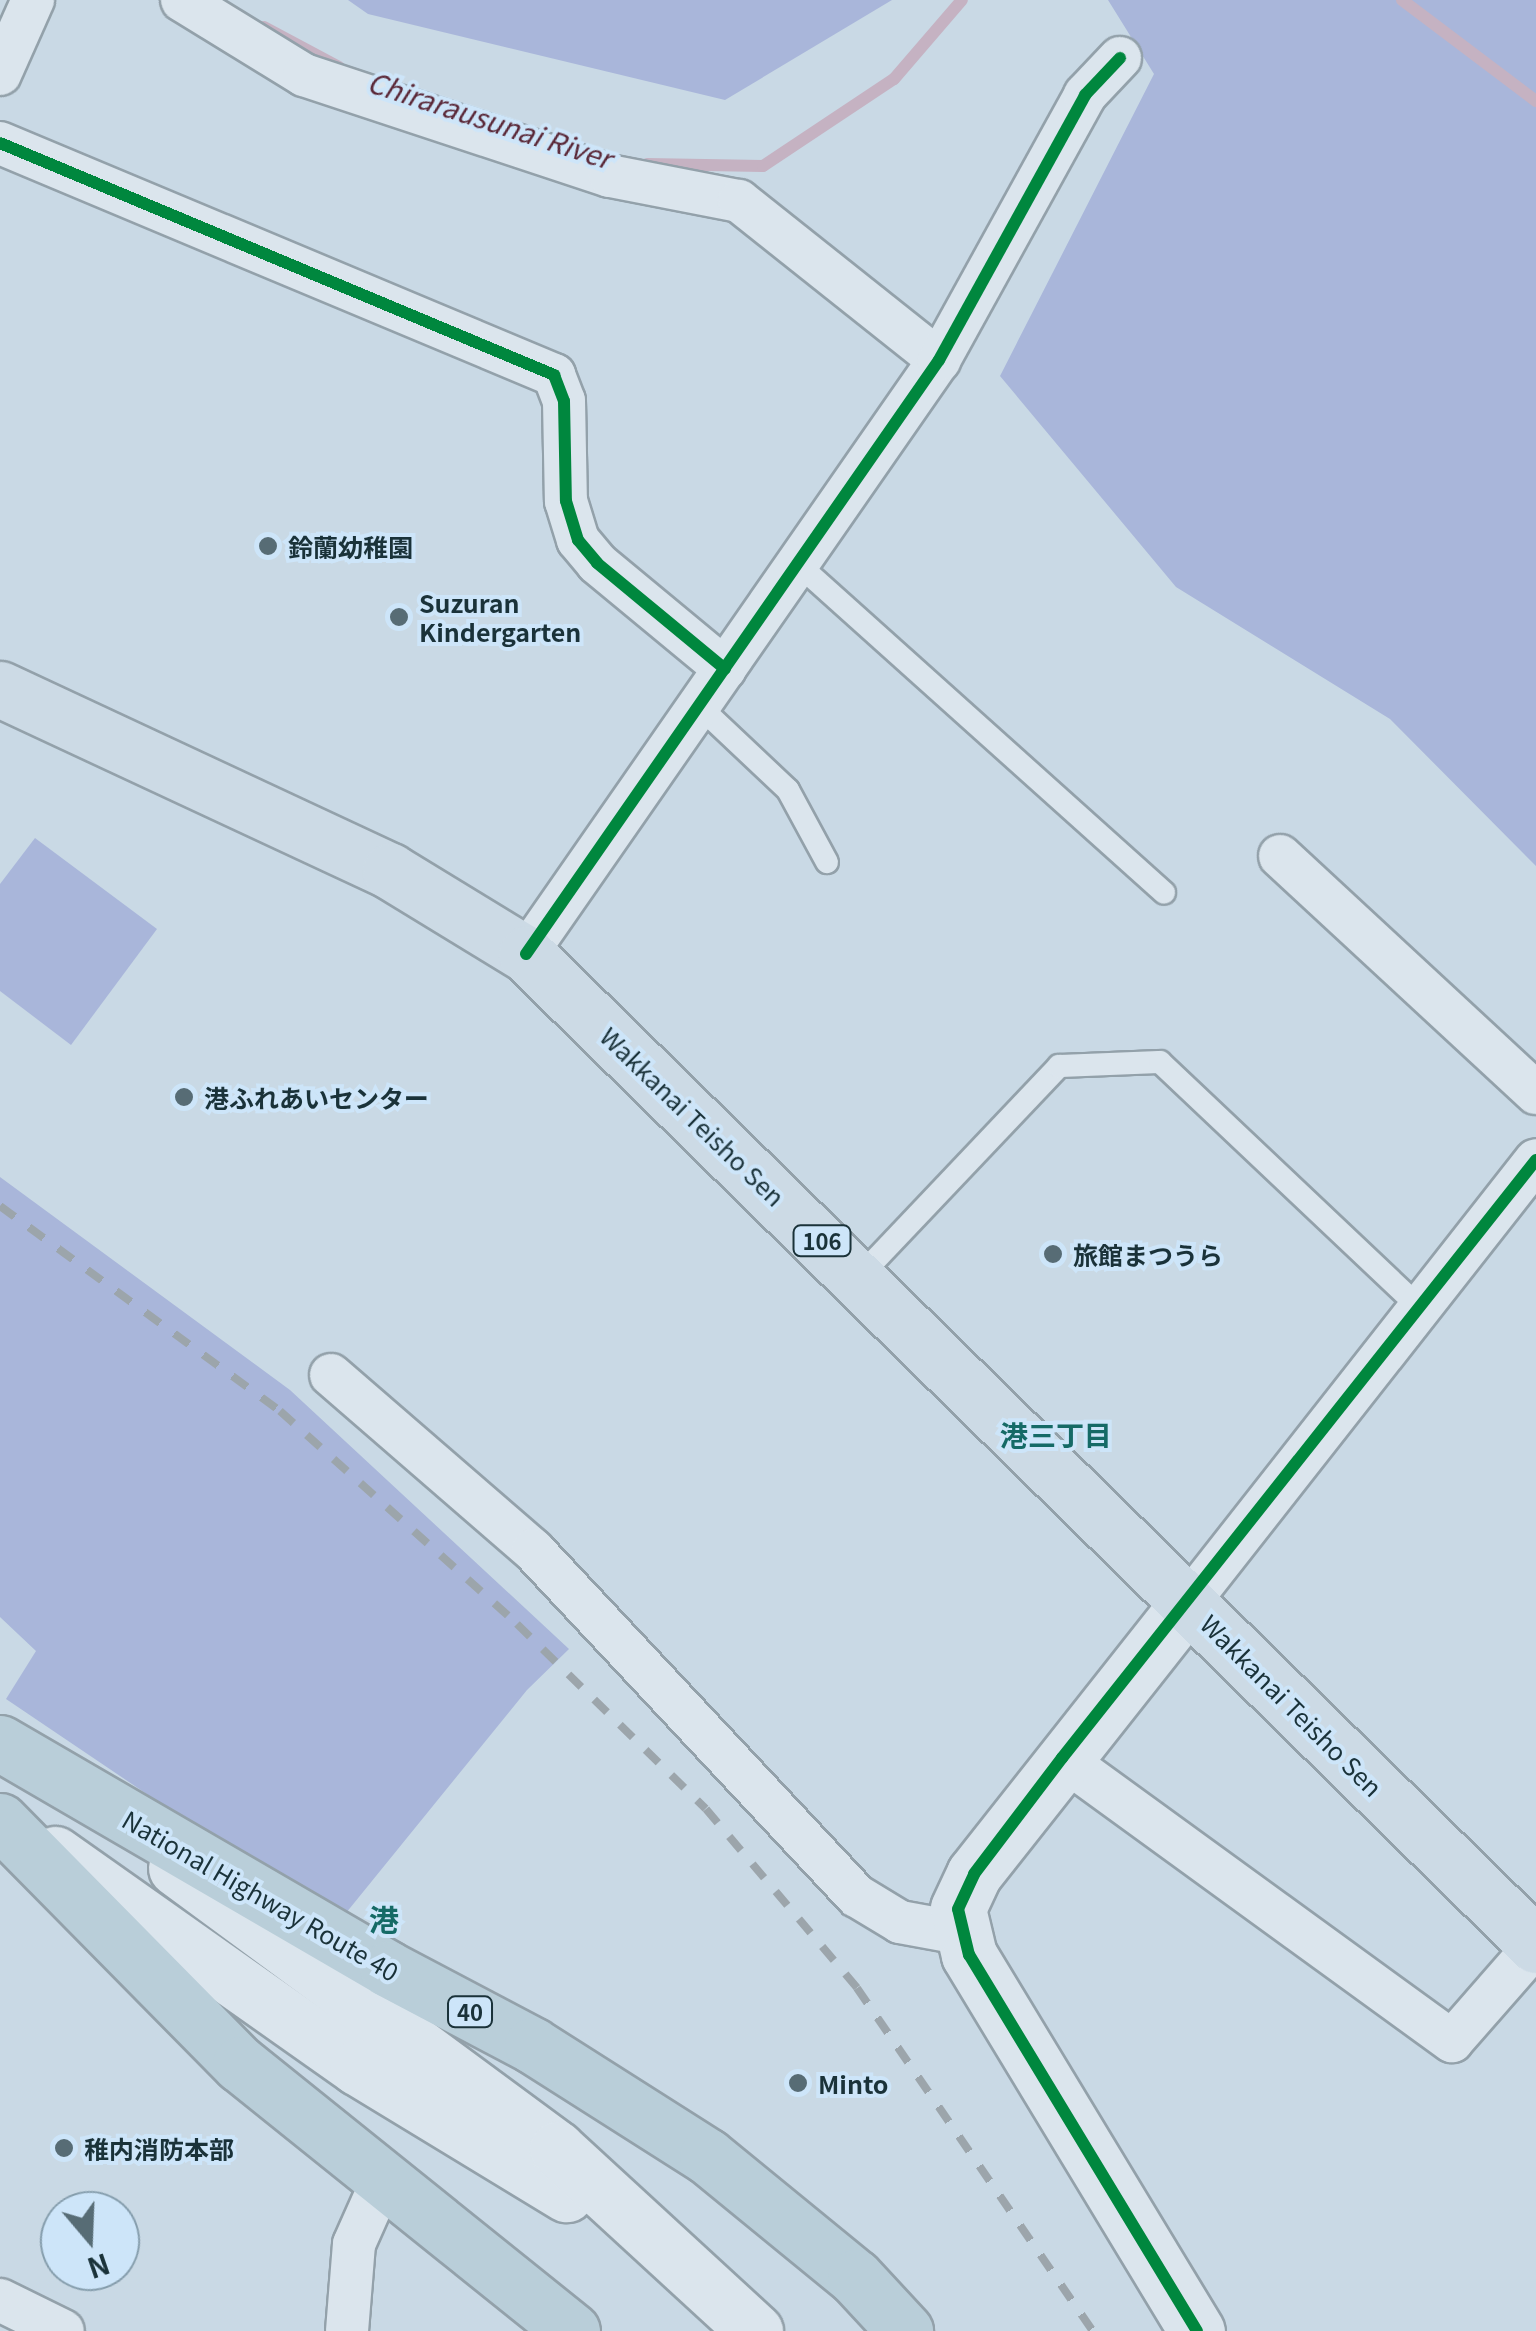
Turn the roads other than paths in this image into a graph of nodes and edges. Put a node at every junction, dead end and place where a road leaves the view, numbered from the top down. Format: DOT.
graph roads {
  1 [pos="33,0"];
  2 [pos="182,0"];
  3 [pos="1120,58"];
  4 [pos="0,74"];
  5 [pos="0,144"];
  6 [pos="939,360"];
  7 [pos="800,566"];
  8 [pos="725,669"];
  9 [pos="0,688"];
  10 [pos="700,706"];
  11 [pos="1280,856"];
  12 [pos="826,862"];
  13 [pos="1164,893"];
  14 [pos="526,954"];
  15 [pos="1536,1093"];
  16 [pos="1536,1160"];
  17 [pos="859,1277"];
  18 [pos="1422,1310"];
  19 [pos="331,1375"];
  20 [pos="1188,1603"];
  21 [pos="20,1756"];
  22 [pos="1062,1758"];
  23 [pos="0,1818"];
  24 [pos="960,1933"];
  25 [pos="1536,1945"];
  26 [pos="382,2181"];
  27 [pos="673,2255"];
  28 [pos="0,2300"];
  29 [pos="63,2331"];
  30 [pos="348,2331"];
  31 [pos="572,2331"];
  32 [pos="755,2331"];
  33 [pos="904,2331"];
  34 [pos="1197,2331"];
  1 -- 4 [label="street"];
  2 -- 6 [label="street"];
  3 -- 6 [label="street"];
  5 -- 8 [label="street"];
  6 -- 7 [label="street"];
  7 -- 8 [label="street"];
  7 -- 13 [label="lane"];
  8 -- 10 [label="street"];
  9 -- 14 [label="main road, Wakkanai Teisho Sen / 106"];
  10 -- 12 [label="lane"];
  10 -- 14 [label="street"];
  11 -- 15 [label="street"];
  14 -- 17 [label="main road, Wakkanai Teisho Sen / 106"];
  16 -- 18 [label="street"];
  17 -- 18 [label="lane"];
  17 -- 20 [label="main road, Wakkanai Teisho Sen / 106"];
  18 -- 20 [label="street"];
  19 -- 24 [label="street"];
  20 -- 22 [label="street"];
  20 -- 25 [label="main road, Wakkanai Teisho Sen / 106"];
  21 -- 27 [label="street"];
  21 -- 33 [label="highway, National Highway Route 40 / 40"];
  22 -- 24 [label="street"];
  22 -- 25 [label="street"];
  23 -- 26 [label="highway"];
  23 -- 27 [label="street"];
  24 -- 34 [label="street"];
  26 -- 30 [label="street"];
  26 -- 31 [label="highway"];
  27 -- 32 [label="street"];
  28 -- 29 [label="street"];
}
